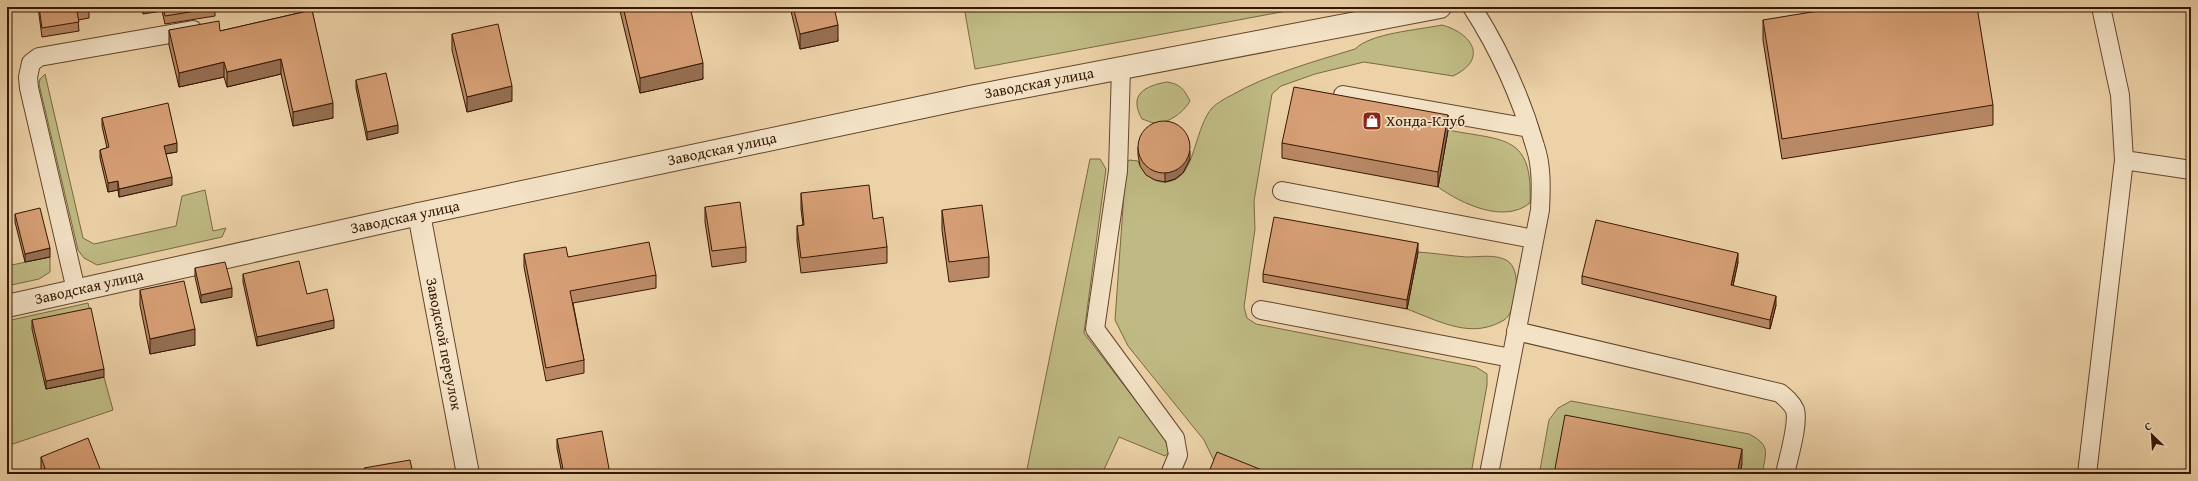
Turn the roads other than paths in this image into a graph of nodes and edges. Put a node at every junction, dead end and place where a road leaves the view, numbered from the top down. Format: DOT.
graph roads {
  1 [pos="1440,7"];
  2 [pos="1472,7"];
  3 [pos="2101,7"];
  4 [pos="206,27"];
  5 [pos="1121,68"];
  6 [pos="1343,95"];
  7 [pos="1529,128"];
  8 [pos="2124,160"];
  9 [pos="2191,170"];
  10 [pos="1282,191"];
  11 [pos="419,214"];
  12 [pos="1534,239"];
  13 [pos="76,290"];
  14 [pos="7,306"];
  15 [pos="1261,310"];
  16 [pos="1516,331"];
  17 [pos="1511,358"];
  18 [pos="468,474"];
  19 [pos="1170,474"];
  20 [pos="1489,474"];
  21 [pos="1785,474"];
  22 [pos="2087,474"];
  1 -- 5 [label="street, Заводская улица"];
  2 -- 7 [label="lane"];
  3 -- 8 [label="lane"];
  4 -- 13 [label="lane"];
  5 -- 11 [label="street, Заводская улица"];
  5 -- 19 [label="lane"];
  6 -- 7 [label="lane"];
  7 -- 12 [label="lane"];
  8 -- 9 [label="lane"];
  8 -- 22 [label="lane"];
  10 -- 12 [label="lane"];
  11 -- 13 [label="street, Заводская улица"];
  11 -- 18 [label="street, Заводской переулок"];
  12 -- 16 [label="lane"];
  13 -- 14 [label="street, Заводская улица"];
  15 -- 17 [label="lane"];
  16 -- 17 [label="lane"];
  16 -- 21 [label="lane"];
  17 -- 20 [label="lane"];
}
